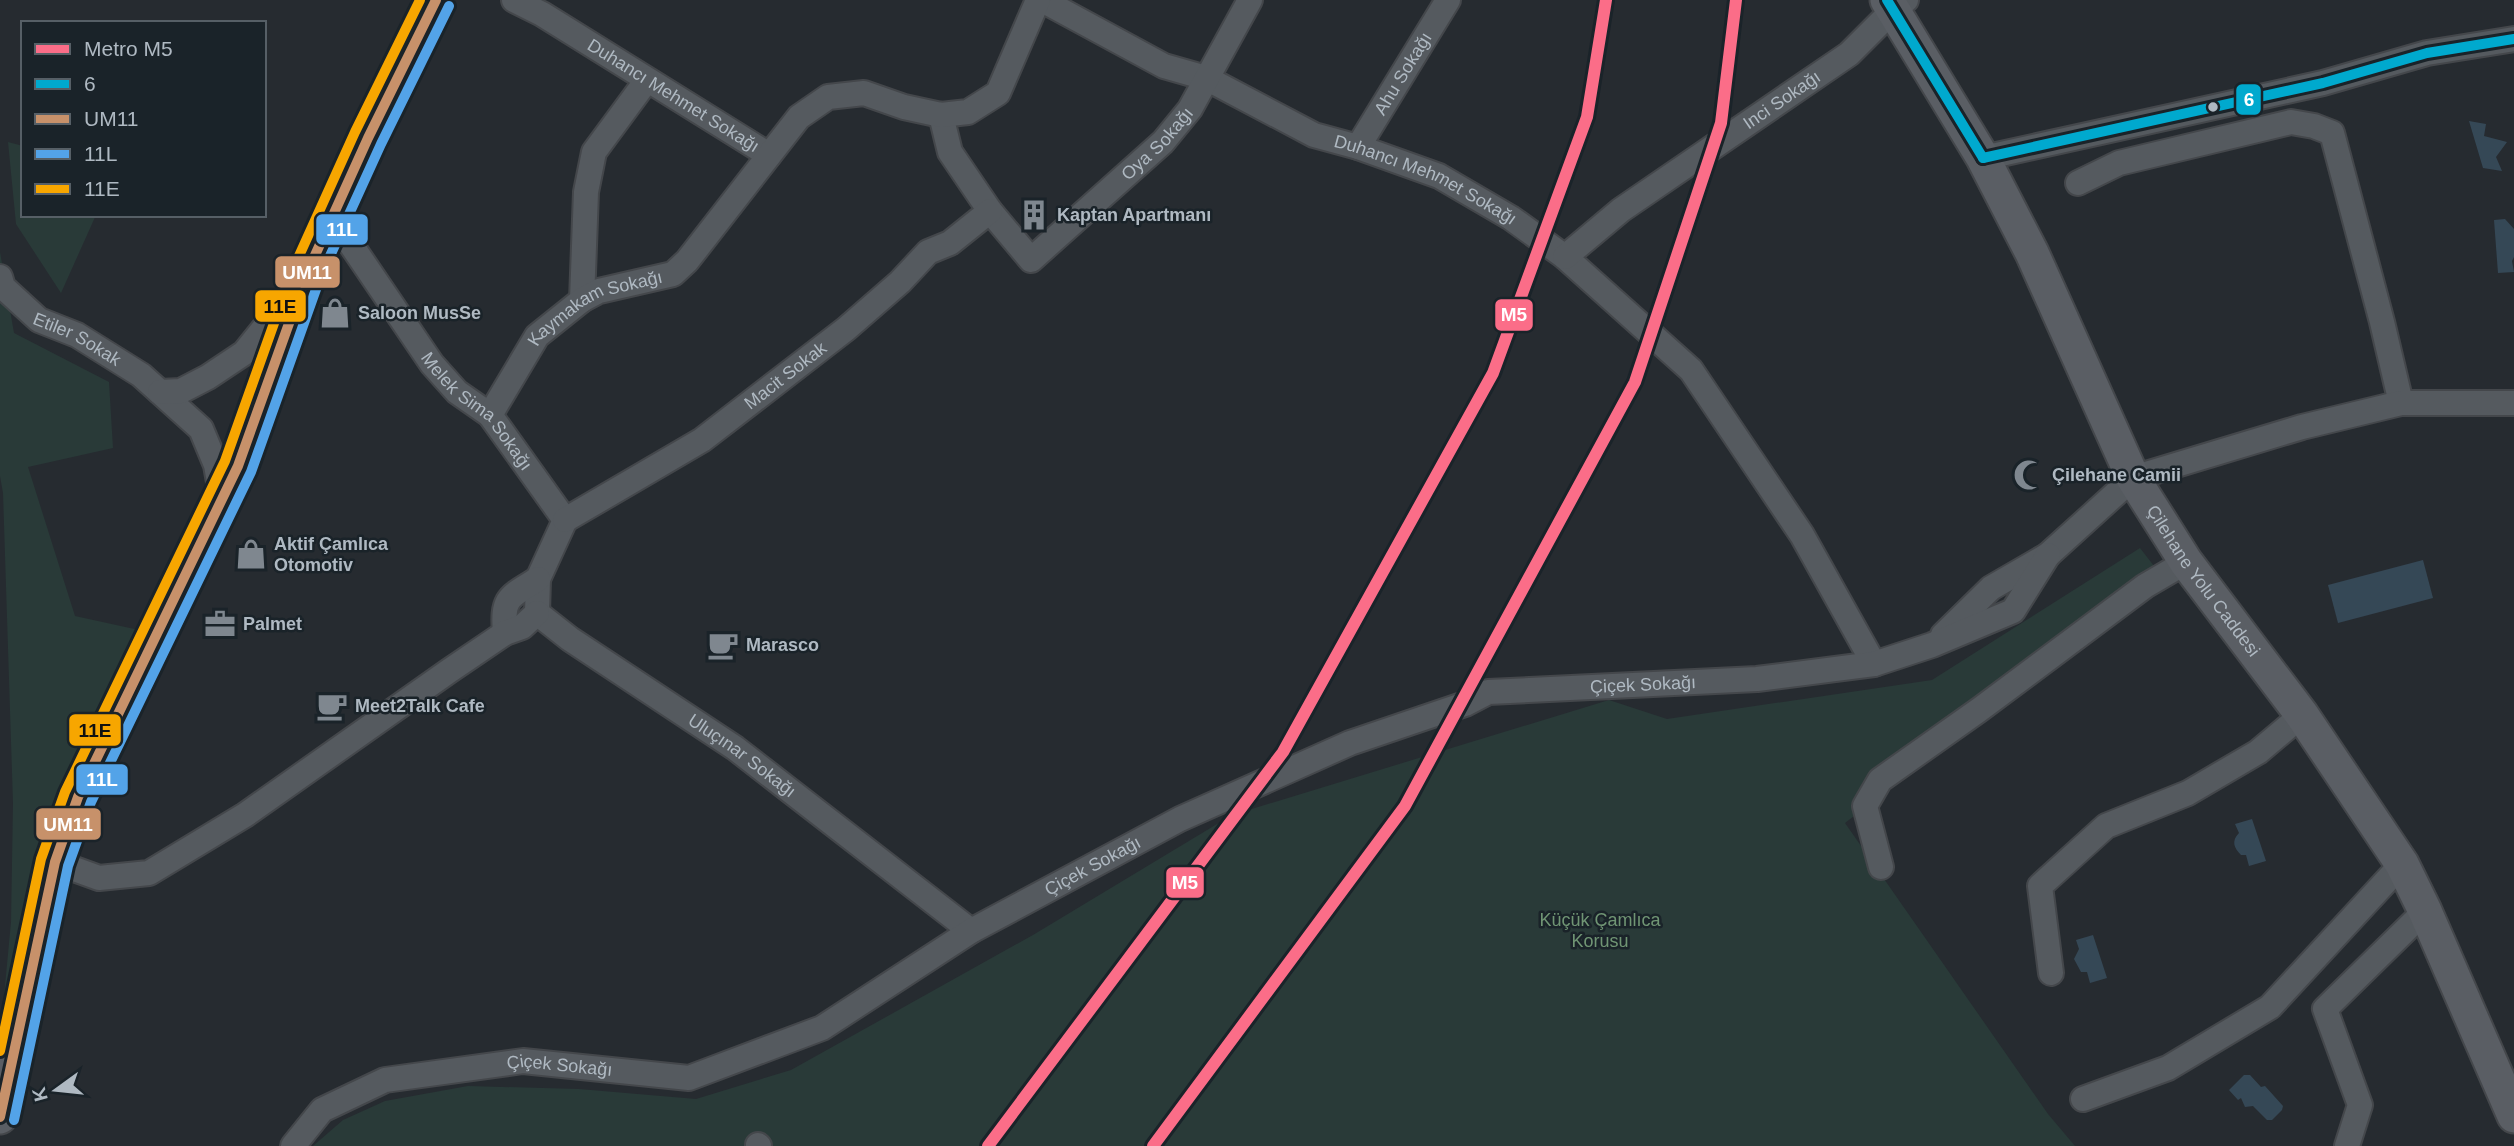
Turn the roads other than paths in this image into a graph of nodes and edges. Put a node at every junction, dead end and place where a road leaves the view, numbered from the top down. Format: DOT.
graph roads {
  1 [pos="436,0"];
  2 [pos="514,0"];
  3 [pos="1040,0"];
  4 [pos="1250,0"];
  5 [pos="1448,0"];
  6 [pos="1895,3"];
  7 [pos="550,7"];
  8 [pos="2514,39"];
  9 [pos="1206,78"];
  10 [pos="647,80"];
  11 [pos="941,116"];
  12 [pos="1359,147"];
  13 [pos="769,155"];
  14 [pos="1983,158"];
  15 [pos="2078,183"];
  16 [pos="990,211"];
  17 [pos="333,218"];
  18 [pos="1565,257"];
  19 [pos="307,273"];
  20 [pos="0,277"];
  21 [pos="582,300"];
  22 [pos="160,392"];
  23 [pos="2400,402"];
  24 [pos="2514,403"];
  25 [pos="490,415"];
  26 [pos="2133,478"];
  27 [pos="222,499"];
  28 [pos="565,520"];
  29 [pos="2186,562"];
  30 [pos="538,579"];
  31 [pos="537,613"];
  32 [pos="505,634"];
  33 [pos="1874,664"];
  34 [pos="2302,715"];
  35 [pos="55,862"];
  36 [pos="2402,864"];
  37 [pos="1881,867"];
  38 [pos="2425,911"];
  39 [pos="971,931"];
  40 [pos="2051,973"];
  41 [pos="2083,1099"];
  42 [pos="2511,1102"];
  43 [pos="0,1117"];
  44 [pos="293,1146"];
  45 [pos="2347,1146"];
  1 -- 17 [label="street"];
  2 -- 7 [label="street, Duhancı Mehmet Sokağı"];
  3 -- 9 [label="street, Duhancı Mehmet Sokağı"];
  3 -- 11 [label="street, Duhancı Mehmet Sokağı"];
  4 -- 9 [label="street, Oya Sokağı"];
  5 -- 12 [label="street, Ahu Sokağı"];
  6 -- 14 [label="street, Çilehane Yolu Caddesi"];
  6 -- 18 [label="street, Inci Sokağı"];
  7 -- 10 [label="street, Duhancı Mehmet Sokağı"];
  8 -- 14 [label="street"];
  9 -- 12 [label="street, Duhancı Mehmet Sokağı"];
  9 -- 16 [label="street, Oya Sokağı"];
  10 -- 13 [label="street, Duhancı Mehmet Sokağı"];
  10 -- 21 [label="street"];
  11 -- 13 [label="street, Duhancı Mehmet Sokağı"];
  11 -- 16 [label="street"];
  12 -- 18 [label="street, Duhancı Mehmet Sokağı"];
  13 -- 21 [label="street, Kaymakam Sokağı"];
  14 -- 26 [label="street, Çilehane Yolu Caddesi"];
  15 -- 23 [label="street"];
  16 -- 28 [label="street, Macit Sokak"];
  17 -- 19 [label="street"];
  17 -- 25 [label="street, Melek Sima Sokağı"];
  18 -- 33 [label="street, Duhancı Mehmet Sokağı"];
  19 -- 22 [label="street"];
  19 -- 27 [label="street"];
  20 -- 22 [label="street, Etiler Sokak"];
  21 -- 25 [label="street, Kaymakam Sokağı"];
  22 -- 27 [label="street, Etiler Sokak"];
  23 -- 24 [label="street"];
  23 -- 26 [label="street"];
  25 -- 28 [label="street, Melek Sima Sokağı"];
  26 -- 29 [label="street, Çilehane Yolu Caddesi"];
  26 -- 33 [label="street, Çiçek Sokağı"];
  27 -- 35 [label="street"];
  28 -- 30 [label="street"];
  29 -- 34 [label="street, Çilehane Yolu Caddesi"];
  29 -- 37 [label="street"];
  30 -- 31 [label="street"];
  30 -- 32 [label="street"];
  31 -- 32 [label="street"];
  31 -- 39 [label="street, Uluçınar Sokağı"];
  32 -- 35 [label="street"];
  33 -- 39 [label="street, Çiçek Sokağı"];
  34 -- 36 [label="street, Çilehane Yolu Caddesi"];
  34 -- 40 [label="street"];
  35 -- 43 [label="street"];
  36 -- 38 [label="street, Çilehane Yolu Caddesi"];
  36 -- 41 [label="street"];
  38 -- 42 [label="street, Çilehane Yolu Caddesi"];
  38 -- 45 [label="street"];
  39 -- 44 [label="street, Çiçek Sokağı"];
}
